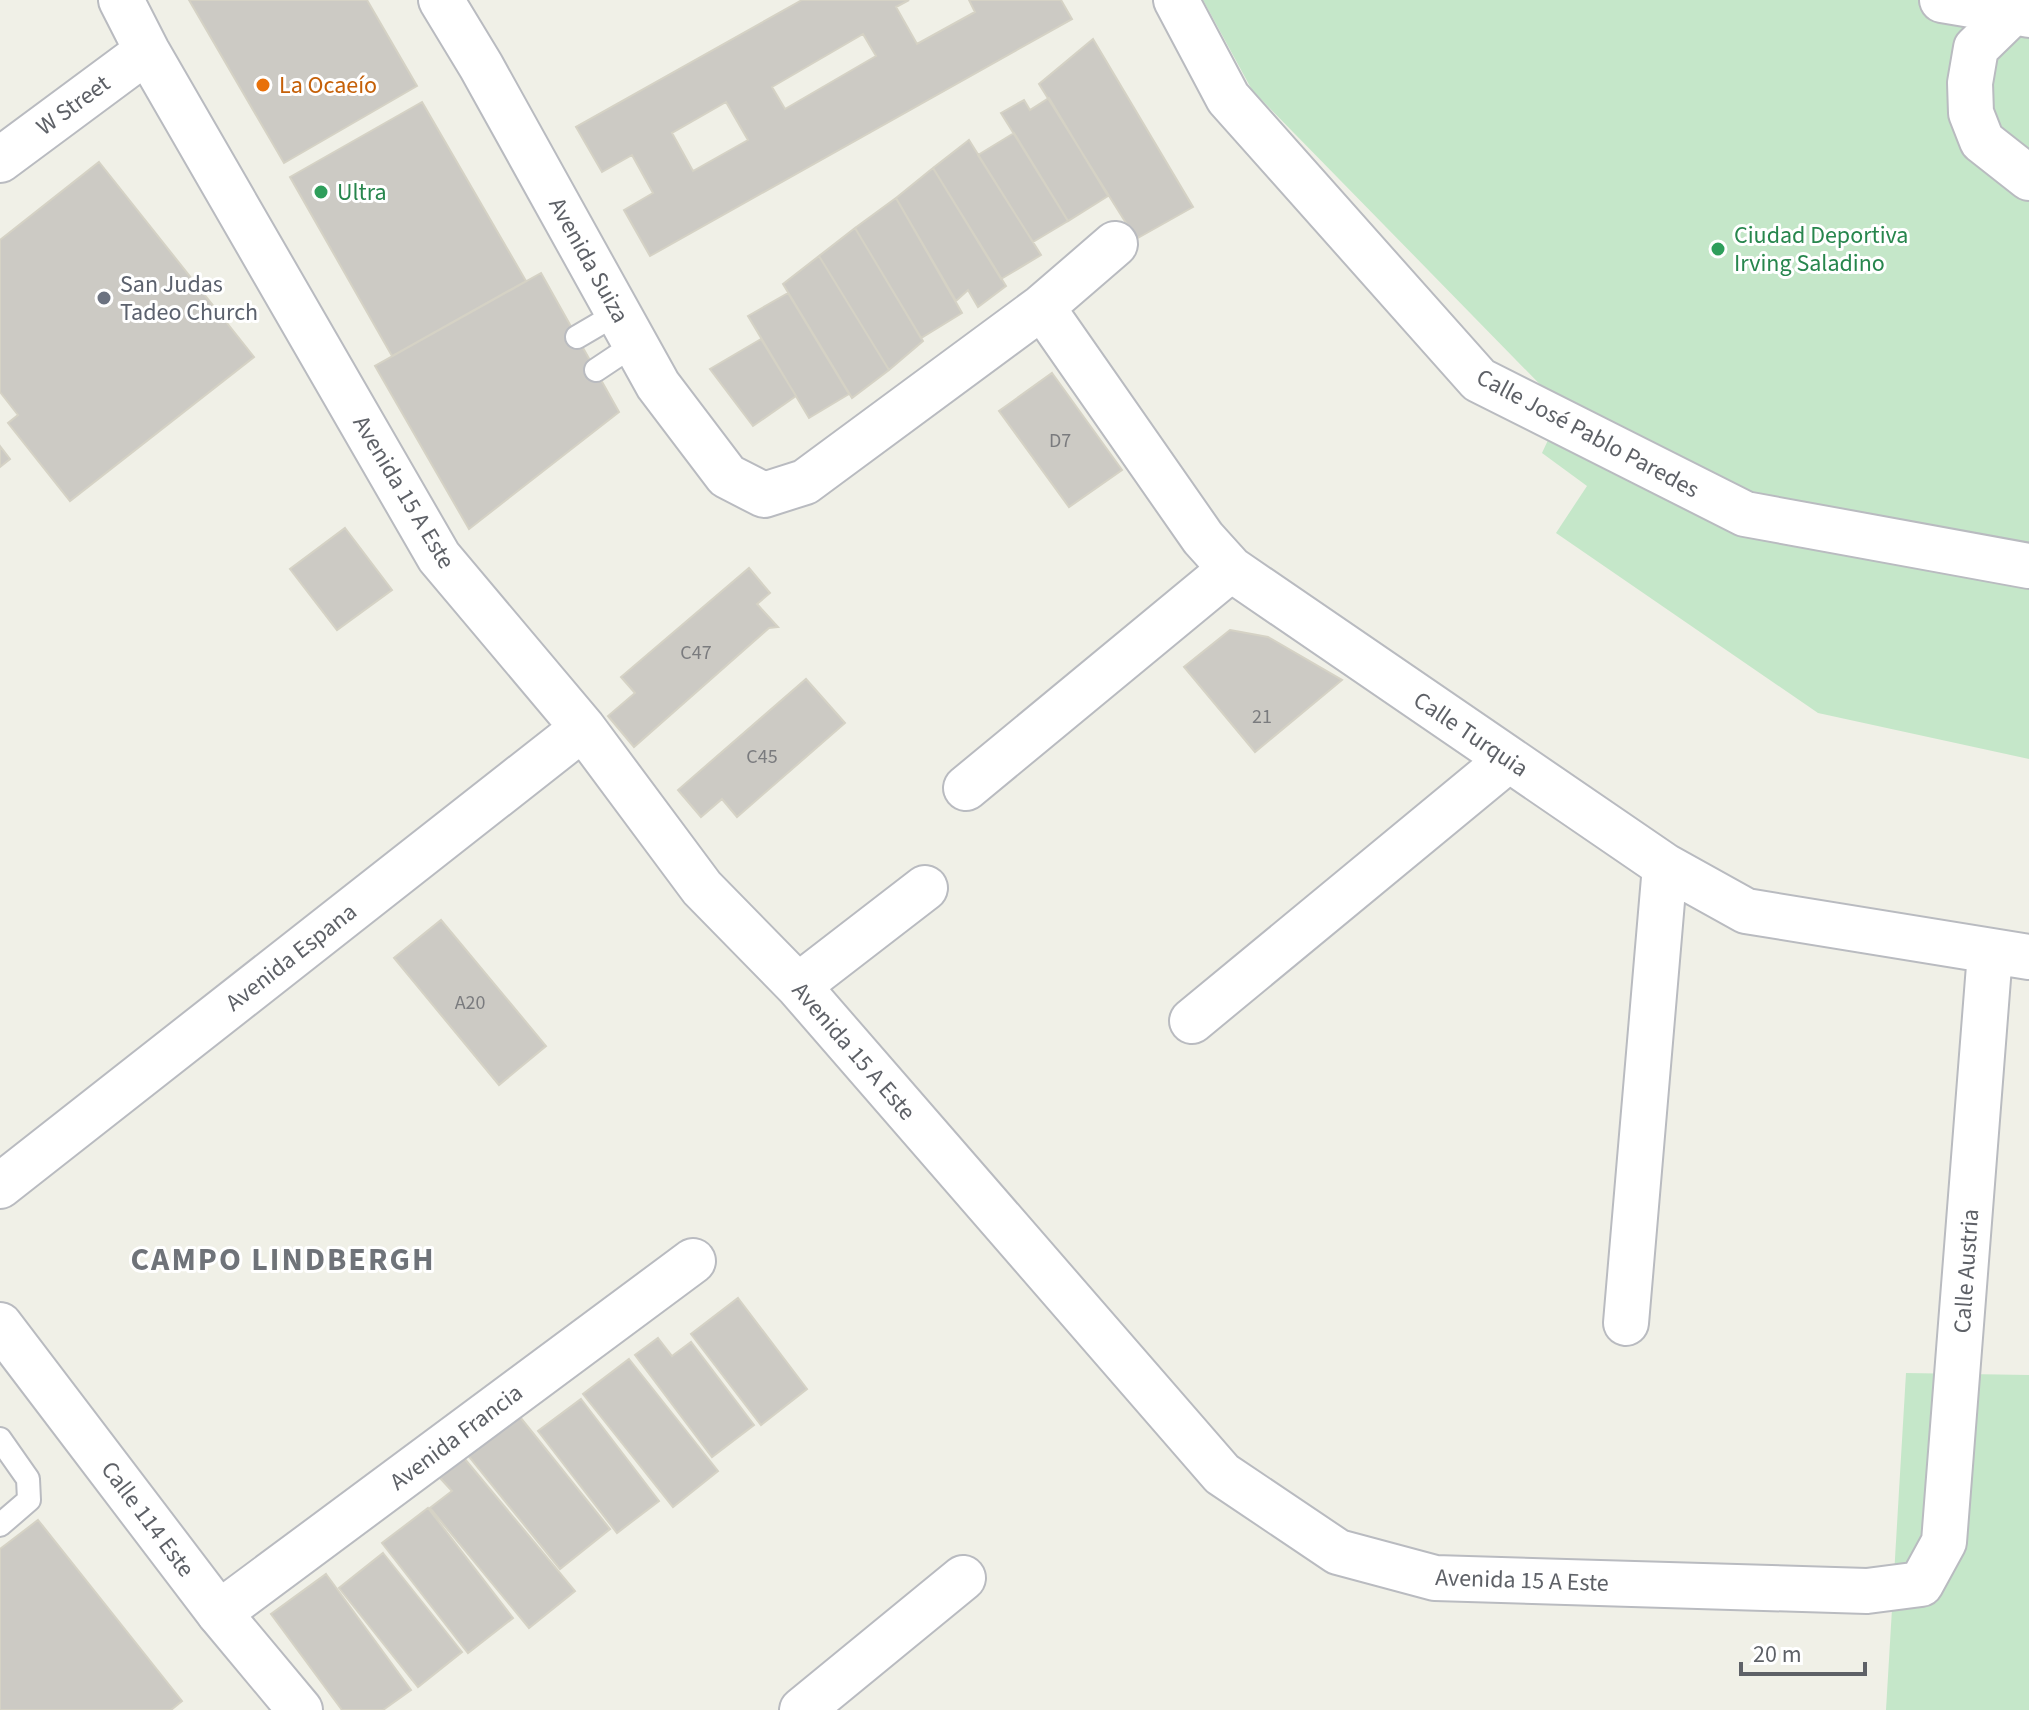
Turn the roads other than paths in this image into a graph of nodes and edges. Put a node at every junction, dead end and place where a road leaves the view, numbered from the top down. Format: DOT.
graph roads {
  1 [pos="121,0"];
  2 [pos="441,0"];
  3 [pos="1176,0"];
  4 [pos="1942,0"];
  5 [pos="2023,9"];
  6 [pos="147,51"];
  7 [pos="0,160"];
  8 [pos="2029,178"];
  9 [pos="1115,244"];
  10 [pos="1042,307"];
  11 [pos="626,328"];
  12 [pos="577,337"];
  13 [pos="596,370"];
  14 [pos="2029,566"];
  15 [pos="1231,569"];
  16 [pos="583,728"];
  17 [pos="1508,760"];
  18 [pos="966,788"];
  19 [pos="1665,866"];
  20 [pos="925,888"];
  21 [pos="2010,955"];
  22 [pos="798,986"];
  23 [pos="1192,1021"];
  24 [pos="0,1186"];
  25 [pos="693,1261"];
  26 [pos="1626,1323"];
  27 [pos="0,1325"];
  28 [pos="0,1439"];
  29 [pos="0,1525"];
  30 [pos="963,1578"];
  31 [pos="1921,1584"];
  32 [pos="219,1613"];
  33 [pos="287,1706"];
  34 [pos="802,1710"];
  1 -- 6 [label="street, Avenida 15 A Este"];
  2 -- 11 [label="street, Avenida Suiza"];
  3 -- 14 [label="street, Calle José Pablo Paredes"];
  4 -- 5 [label="street"];
  5 -- 8 [label="street"];
  6 -- 7 [label="street, W Street"];
  6 -- 16 [label="street, Avenida 15 A Este"];
  9 -- 10 [label="street"];
  10 -- 11 [label="street, Avenida Suiza"];
  10 -- 15 [label="street, Calle Turquia"];
  11 -- 12 [label="lane"];
  11 -- 13 [label="lane"];
  15 -- 17 [label="street, Calle Turquia"];
  15 -- 18 [label="street"];
  16 -- 22 [label="street, Avenida 15 A Este"];
  16 -- 24 [label="street, Avenida Espana"];
  17 -- 19 [label="street, Calle Turquia"];
  17 -- 23 [label="street"];
  19 -- 21 [label="street, Calle Turquia"];
  19 -- 26 [label="street"];
  20 -- 22 [label="street"];
  21 -- 31 [label="street, Calle Austria"];
  22 -- 31 [label="street, Avenida 15 A Este"];
  25 -- 32 [label="street, Avenida Francia"];
  27 -- 32 [label="street, Calle 114 Este"];
  28 -- 29 [label="lane"];
  30 -- 34 [label="street"];
  32 -- 33 [label="street, Calle 114 Este"];
}
